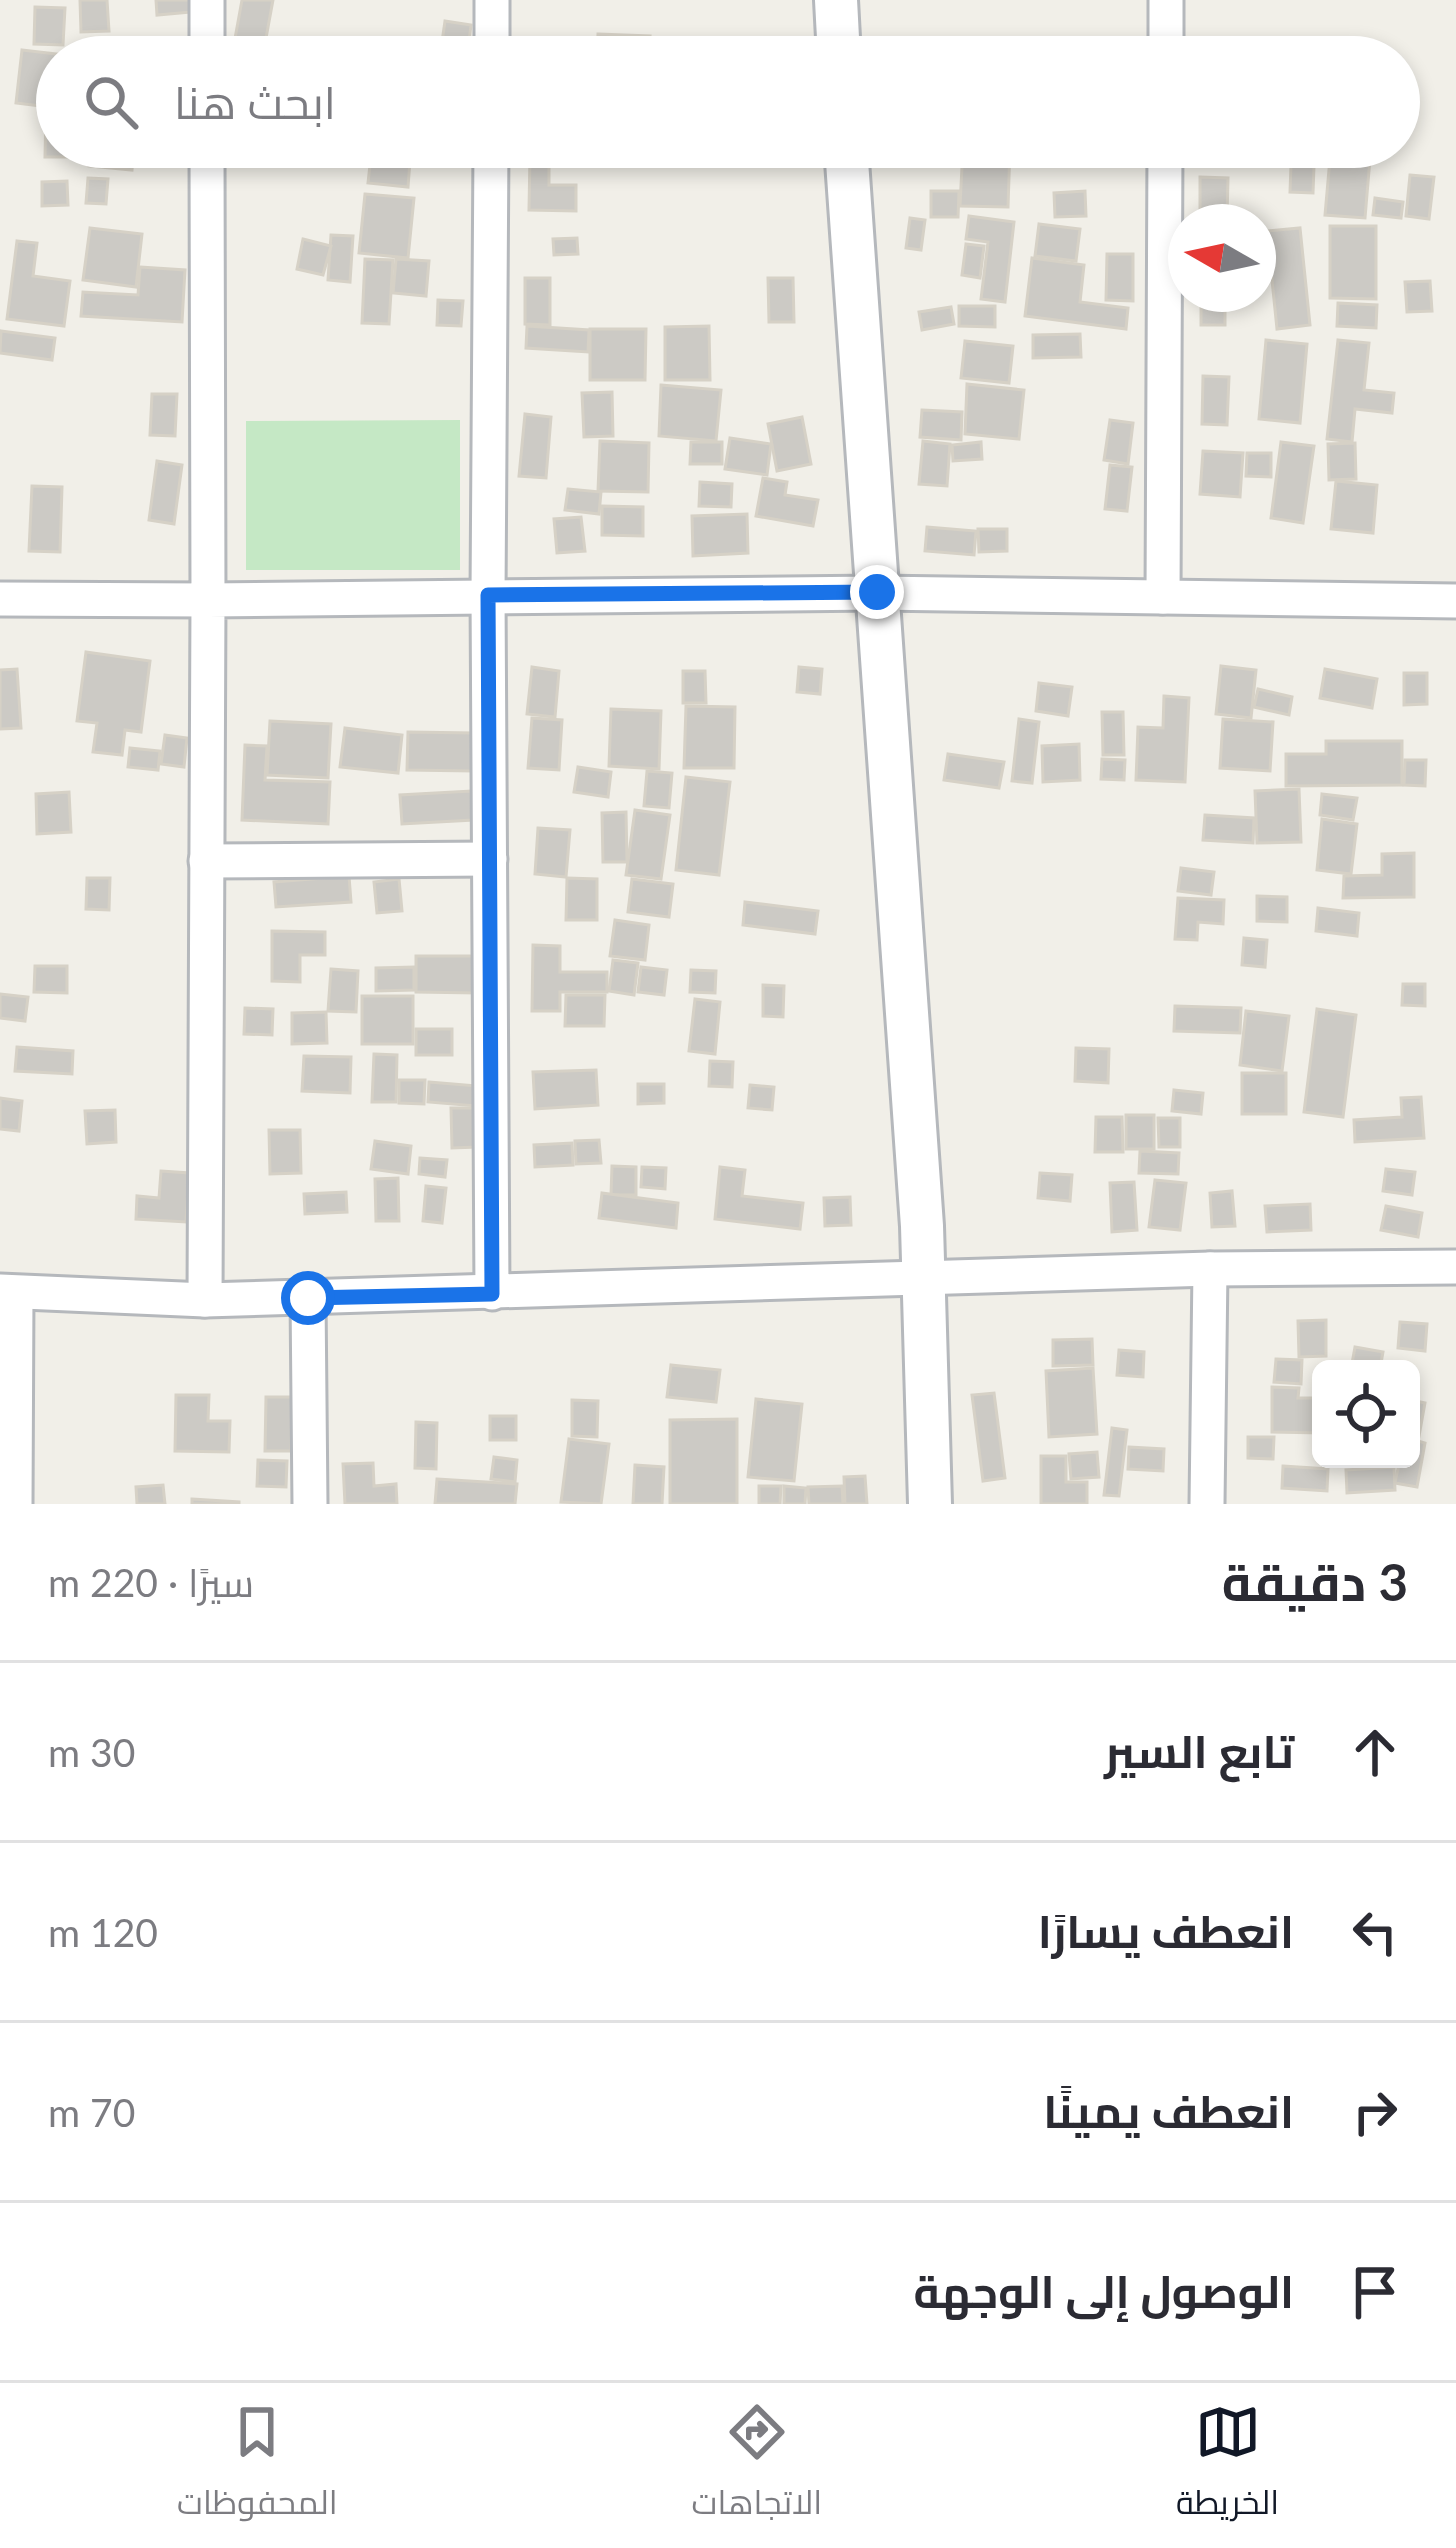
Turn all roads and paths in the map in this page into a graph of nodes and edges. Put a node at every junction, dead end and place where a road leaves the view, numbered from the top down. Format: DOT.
graph roads {
  1 [pos="207,0"];
  2 [pos="492,0"];
  3 [pos="836,0"];
  4 [pos="1166,0"];
  5 [pos="207,36"];
  6 [pos="492,36"];
  7 [pos="838,36"];
  8 [pos="1166,36"];
  9 [pos="207,168"];
  10 [pos="491,168"];
  11 [pos="847,168"];
  12 [pos="1165,168"];
  13 [pos="877,592"];
  14 [pos="488,595"];
  15 [pos="1162,597"];
  16 [pos="0,599"];
  17 [pos="208,601"];
  18 [pos="1456,601"];
  19 [pos="206,860"];
  20 [pos="490,860"];
  21 [pos="1456,1267"];
  22 [pos="1210,1269"];
  23 [pos="926,1280"];
  24 [pos="8,1292"];
  25 [pos="492,1294"];
  26 [pos="308,1298"];
  27 [pos="205,1300"];
  28 [pos="15,1504"];
  29 [pos="310,1504"];
  30 [pos="930,1504"];
  31 [pos="1207,1504"];
  1 -- 5 [label="street"];
  2 -- 6 [label="street"];
  3 -- 7 [label="street"];
  4 -- 8 [label="street"];
  9 -- 17 [label="street"];
  10 -- 14 [label="street"];
  11 -- 13 [label="street"];
  12 -- 15 [label="street"];
  13 -- 14 [label="street"];
  13 -- 15 [label="street"];
  13 -- 23 [label="street"];
  14 -- 17 [label="street"];
  14 -- 20 [label="street"];
  15 -- 18 [label="street"];
  16 -- 17 [label="street"];
  17 -- 19 [label="street"];
  19 -- 20 [label="street"];
  19 -- 27 [label="street"];
  20 -- 25 [label="street"];
  21 -- 22 [label="street"];
  22 -- 23 [label="street"];
  22 -- 31 [label="street"];
  23 -- 25 [label="street"];
  23 -- 30 [label="street"];
  24 -- 27 [label="street"];
  24 -- 28 [label="street"];
  25 -- 26 [label="street"];
  26 -- 27 [label="street"];
  26 -- 29 [label="street"];
}
